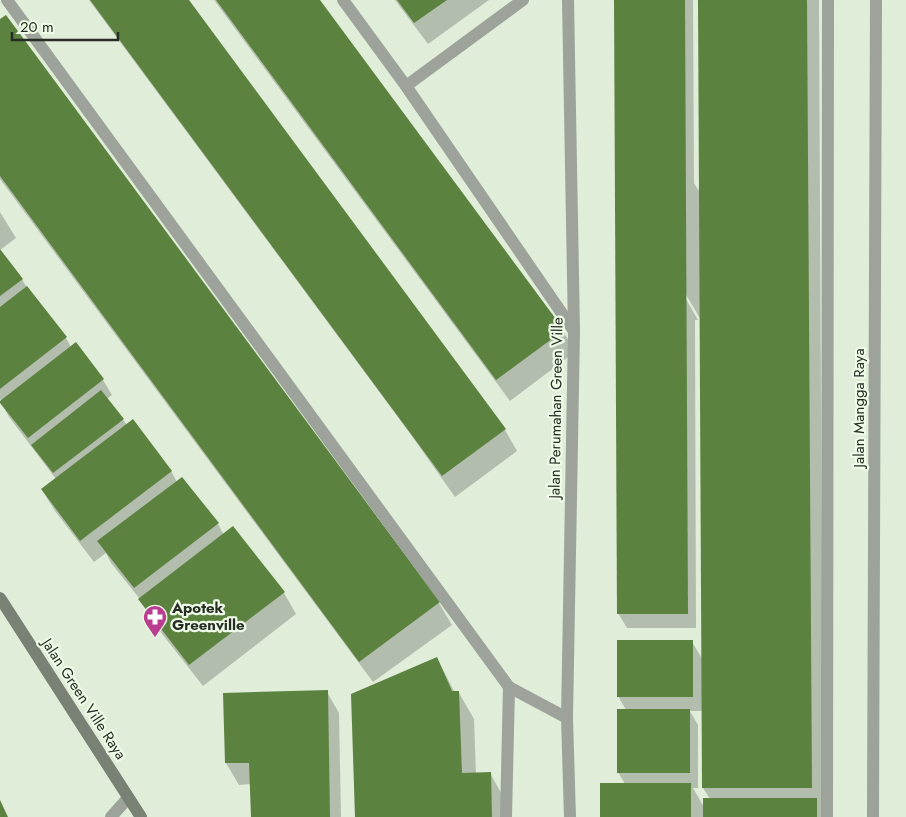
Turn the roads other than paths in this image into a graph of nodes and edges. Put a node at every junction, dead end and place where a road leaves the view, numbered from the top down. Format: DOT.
graph roads {
  1 [pos="7,0"];
  2 [pos="342,0"];
  3 [pos="523,0"];
  4 [pos="568,0"];
  5 [pos="828,0"];
  6 [pos="876,0"];
  7 [pos="406,86"];
  8 [pos="574,331"];
  9 [pos="0,598"];
  10 [pos="509,687"];
  11 [pos="567,718"];
  12 [pos="128,798"];
  13 [pos="111,817"];
  14 [pos="141,817"];
  15 [pos="506,817"];
  16 [pos="570,817"];
  17 [pos="827,817"];
  18 [pos="873,817"];
  1 -- 10 [label="street"];
  2 -- 7 [label="street"];
  3 -- 7 [label="street"];
  4 -- 8 [label="street, Jalan Perumahan Green Ville"];
  5 -- 17 [label="street"];
  6 -- 18 [label="street, Jalan Mangga Raya"];
  7 -- 8 [label="street"];
  8 -- 11 [label="street, Jalan Perumahan Green Ville"];
  9 -- 12 [label="street, Jalan Green Ville Raya"];
  10 -- 11 [label="street"];
  10 -- 15 [label="street"];
  11 -- 16 [label="street, Jalan Perumahan Green Ville"];
  12 -- 13 [label="street"];
  12 -- 14 [label="street, Jalan Green Ville Raya"];
}
